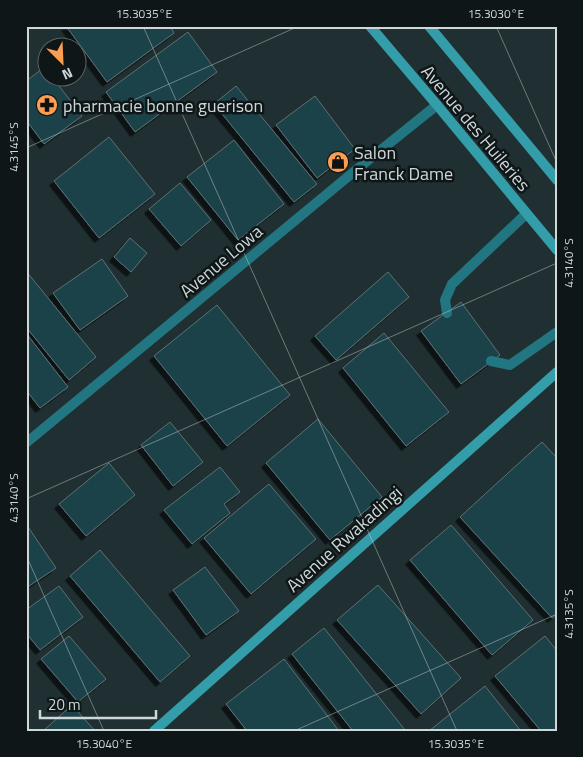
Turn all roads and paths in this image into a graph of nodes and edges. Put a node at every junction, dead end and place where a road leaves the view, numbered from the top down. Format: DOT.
graph roads {
  1 [pos="370,26"];
  2 [pos="429,26"];
  3 [pos="437,105"];
  4 [pos="557,180"];
  5 [pos="526,214"];
  6 [pos="557,250"];
  7 [pos="447,313"];
  8 [pos="557,332"];
  9 [pos="491,361"];
  10 [pos="557,372"];
  11 [pos="26,444"];
  12 [pos="154,731"];
  1 -- 3 [label="street, Avenue des Huileries"];
  2 -- 4 [label="street, Avenue des Huileries"];
  3 -- 5 [label="street, Avenue des Huileries"];
  3 -- 11 [label="street, Avenue Lowa"];
  5 -- 6 [label="street, Avenue des Huileries"];
  5 -- 7 [label="street"];
  8 -- 9 [label="street"];
  10 -- 12 [label="street, Avenue Rwakadingi"];
}
